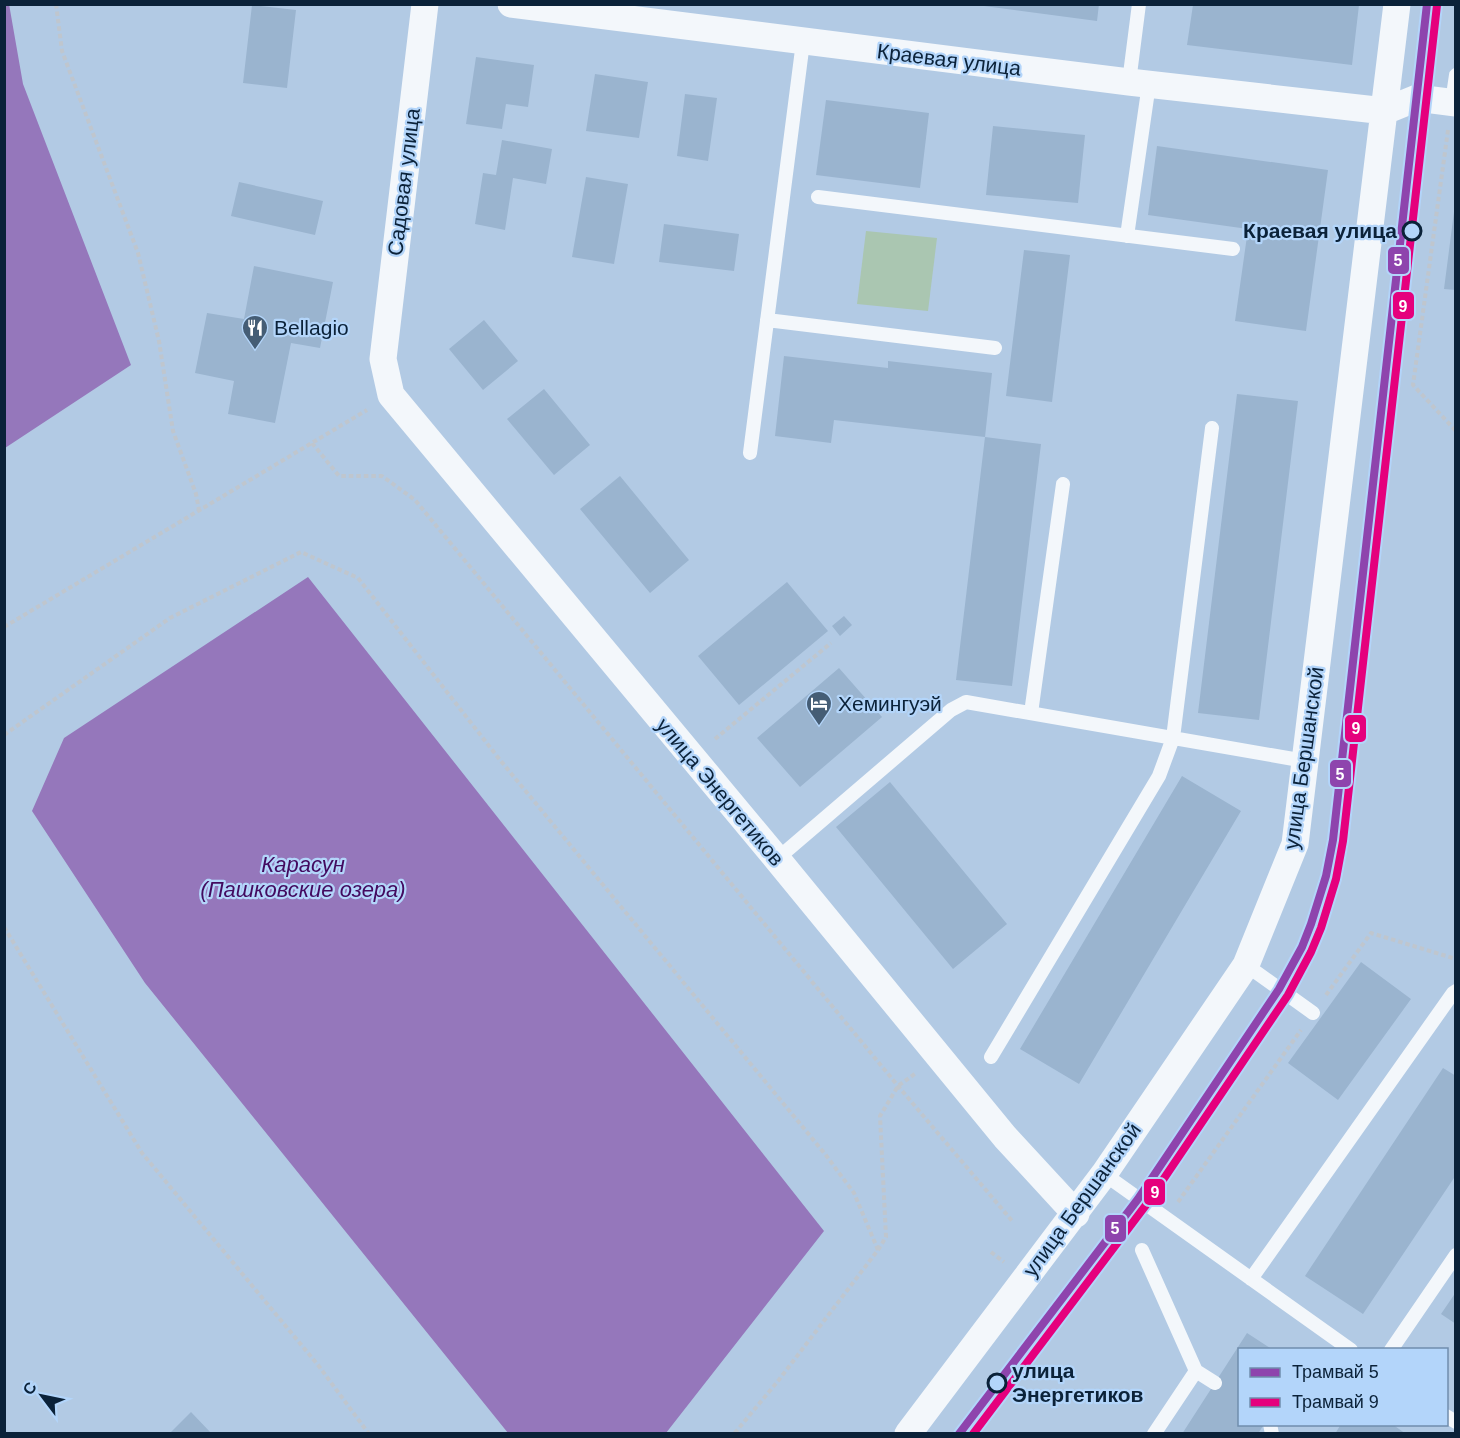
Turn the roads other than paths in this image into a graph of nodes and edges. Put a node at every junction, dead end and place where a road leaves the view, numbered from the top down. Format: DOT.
graph roads {
  1 [pos="426,4"];
  2 [pos="511,4"];
  3 [pos="1139,4"];
  4 [pos="1397,4"];
  5 [pos="803,42"];
  6 [pos="1455,75"];
  7 [pos="1139,83"];
  8 [pos="1454,103"];
  9 [pos="1385,111"];
  10 [pos="818,197"];
  11 [pos="1127,236"];
  12 [pos="1233,249"];
  13 [pos="767,320"];
  14 [pos="995,348"];
  15 [pos="382,359"];
  16 [pos="1212,429"];
  17 [pos="750,453"];
  18 [pos="1063,484"];
  19 [pos="1031,713"];
  20 [pos="1173,738"];
  21 [pos="1305,761"];
  22 [pos="777,859"];
  23 [pos="1246,965"];
  24 [pos="1455,992"];
  25 [pos="1313,1013"];
  26 [pos="991,1057"];
  27 [pos="1104,1174"];
  28 [pos="1076,1214"];
  29 [pos="1142,1250"];
  30 [pos="1455,1255"];
  31 [pos="1251,1279"];
  32 [pos="1348,1348"];
  33 [pos="1392,1348"];
  34 [pos="1196,1371"];
  35 [pos="1215,1383"];
  36 [pos="908,1434"];
  37 [pos="1154,1434"];
  1 -- 15 [label="street, Садовая улица"];
  2 -- 5 [label="street, Краевая улица"];
  3 -- 7 [label="lane"];
  4 -- 9 [label="street, улица Бершанской"];
  5 -- 7 [label="street, Краевая улица"];
  5 -- 13 [label="lane"];
  6 -- 8 [label="lane"];
  7 -- 9 [label="street, Краевая улица"];
  7 -- 11 [label="lane"];
  8 -- 9 [label="street, Краевая улица"];
  9 -- 21 [label="street, улица Бершанской"];
  10 -- 11 [label="lane"];
  11 -- 12 [label="lane"];
  13 -- 14 [label="lane"];
  13 -- 17 [label="lane"];
  15 -- 22 [label="street, улица Энергетиков"];
  16 -- 20 [label="lane"];
  18 -- 19 [label="lane"];
  19 -- 20 [label="lane"];
  19 -- 22 [label="lane"];
  20 -- 21 [label="lane"];
  20 -- 26 [label="lane"];
  21 -- 23 [label="street, улица Бершанской"];
  22 -- 28 [label="street, улица Энергетиков"];
  23 -- 25 [label="lane"];
  23 -- 27 [label="street, улица Бершанской"];
  24 -- 31 [label="lane"];
  27 -- 28 [label="street, улица Бершанской"];
  27 -- 31 [label="lane"];
  28 -- 36 [label="street, улица Бершанской"];
  29 -- 34 [label="lane"];
  30 -- 33 [label="lane"];
  31 -- 32 [label="lane"];
  34 -- 35 [label="lane"];
  34 -- 37 [label="lane"];
}
